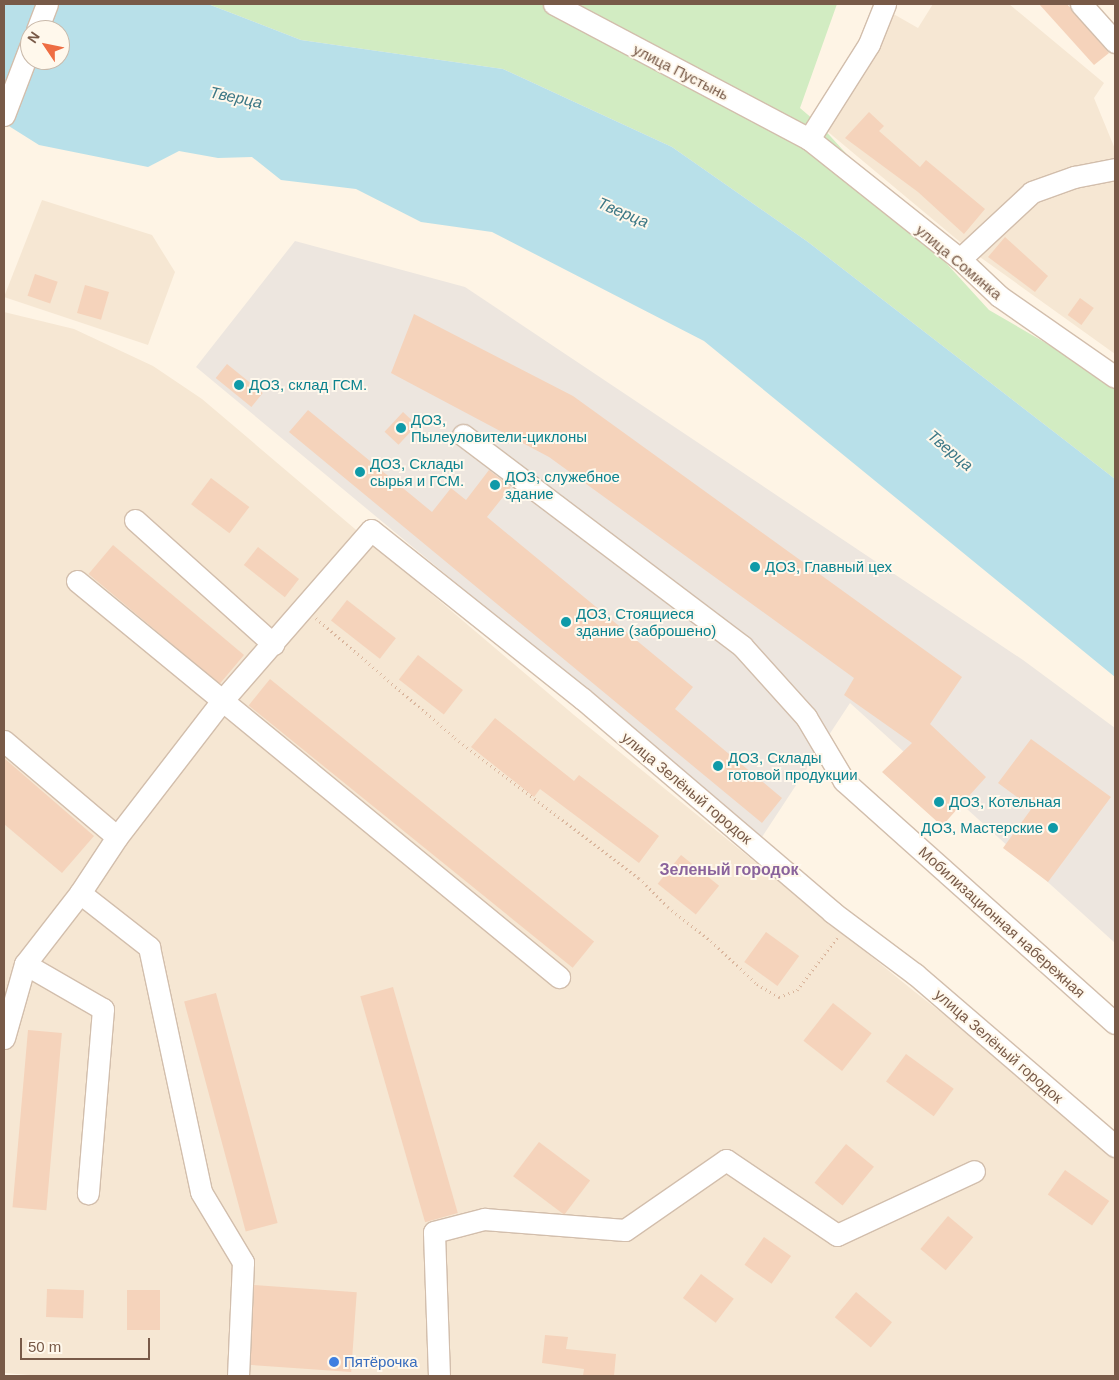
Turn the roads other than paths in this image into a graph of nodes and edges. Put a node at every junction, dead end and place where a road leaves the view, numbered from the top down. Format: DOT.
graph roads {
  1 [pos="47,4"];
  2 [pos="554,4"];
  3 [pos="885,4"];
  4 [pos="1081,4"];
  5 [pos="41,20"];
  6 [pos="1115,42"];
  7 [pos="21,70"];
  8 [pos="4,115"];
  9 [pos="809,139"];
  10 [pos="1115,168"];
  11 [pos="960,260"];
  12 [pos="1115,377"];
  13 [pos="464,435"];
  14 [pos="135,520"];
  15 [pos="77,581"];
  16 [pos="273,644"];
  17 [pos="221,702"];
  18 [pos="4,741"];
  19 [pos="117,837"];
  20 [pos="80,893"];
  21 [pos="25,964"];
  22 [pos="559,977"];
  23 [pos="1115,1024"];
  24 [pos="4,1038"];
  25 [pos="1115,1146"];
  26 [pos="974,1171"];
  27 [pos="88,1194"];
  28 [pos="238,1376"];
  29 [pos="439,1376"];
  1 -- 5 [label="street"];
  2 -- 9 [label="street, улица Пустынь"];
  3 -- 9 [label="street"];
  4 -- 6 [label="street"];
  7 -- 8 [label="street"];
  9 -- 11 [label="street, улица Соминка"];
  10 -- 11 [label="street"];
  11 -- 12 [label="street, улица Соминка"];
  13 -- 23 [label="street, Мобилизационная набережная"];
  14 -- 16 [label="street"];
  15 -- 17 [label="street"];
  16 -- 17 [label="street"];
  16 -- 25 [label="street, улица Зелёный городок"];
  17 -- 19 [label="street"];
  17 -- 22 [label="street"];
  18 -- 19 [label="street"];
  19 -- 20 [label="street"];
  20 -- 21 [label="street"];
  20 -- 28 [label="street"];
  21 -- 24 [label="street"];
  21 -- 27 [label="street"];
  26 -- 29 [label="street"];
}
